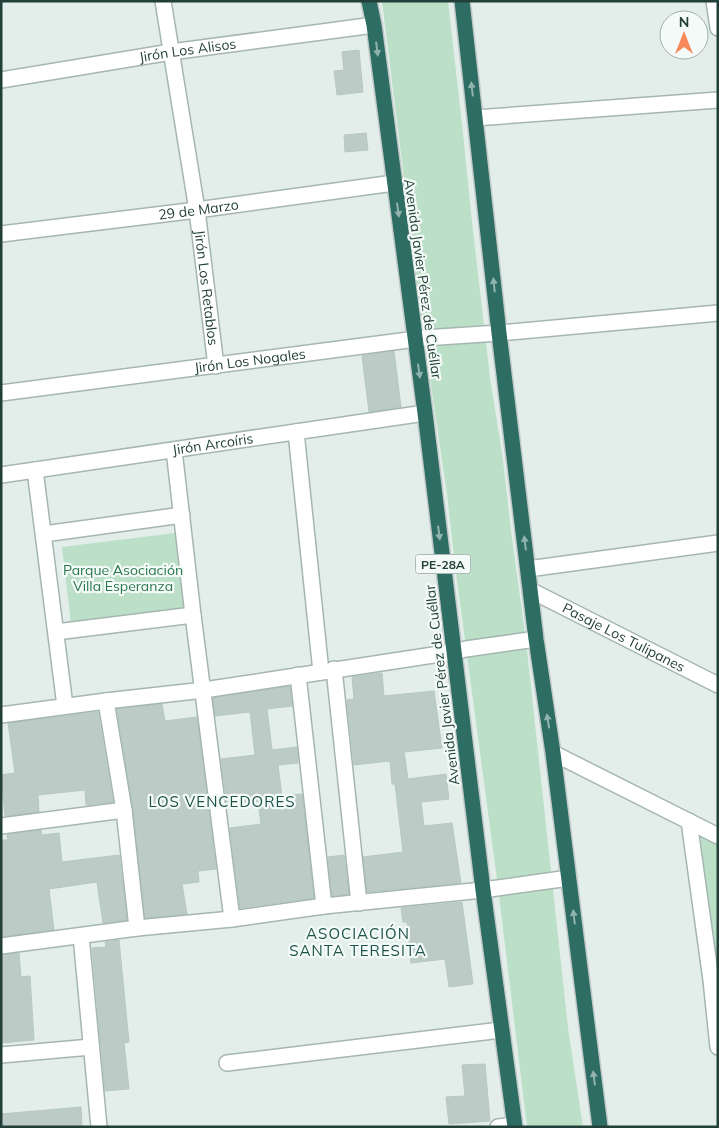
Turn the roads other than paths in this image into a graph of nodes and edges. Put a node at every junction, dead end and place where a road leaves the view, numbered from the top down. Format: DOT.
graph roads {
  1 [pos="162,1"];
  2 [pos="369,1"];
  3 [pos="462,1"];
  4 [pos="714,1"];
  5 [pos="374,25"];
  6 [pos="718,28"];
  7 [pos="171,52"];
  8 [pos="1,80"];
  9 [pos="718,100"];
  10 [pos="476,118"];
  11 [pos="394,183"];
  12 [pos="197,210"];
  13 [pos="1,234"];
  14 [pos="718,313"];
  15 [pos="499,333"];
  16 [pos="415,339"];
  17 [pos="216,366"];
  18 [pos="1,393"];
  19 [pos="425,413"];
  20 [pos="296,432"];
  21 [pos="174,450"];
  22 [pos="35,470"];
  23 [pos="1,474"];
  24 [pos="182,514"];
  25 [pos="44,534"];
  26 [pos="718,543"];
  27 [pos="528,569"];
  28 [pos="530,590"];
  29 [pos="193,615"];
  30 [pos="56,632"];
  31 [pos="536,639"];
  32 [pos="453,652"];
  33 [pos="327,671"];
  34 [pos="298,675"];
  35 [pos="718,685"];
  36 [pos="204,690"];
  37 [pos="106,701"];
  38 [pos="65,706"];
  39 [pos="1,715"];
  40 [pos="553,754"];
  41 [pos="124,810"];
  42 [pos="689,821"];
  43 [pos="1,826"];
  44 [pos="718,836"];
  45 [pos="569,878"];
  46 [pos="483,890"];
  47 [pos="359,903"];
  48 [pos="324,906"];
  49 [pos="232,919"];
  50 [pos="138,928"];
  51 [pos="81,936"];
  52 [pos="1,946"];
  53 [pos="502,1030"];
  54 [pos="91,1047"];
  55 [pos="718,1047"];
  56 [pos="1,1055"];
  57 [pos="227,1063"];
  58 [pos="515,1126"];
  59 [pos="99,1127"];
  60 [pos="498,1127"];
  61 [pos="600,1127"];
  1 -- 7 [label="street, Jirón Los Retablos"];
  2 -- 5 [label="highway, Avenida Javier Pérez de Cuéllar / PE-28A"];
  10 -- 3 [label="highway, one-way"];
  4 -- 6 [label="street"];
  5 -- 7 [label="street, Jirón Los Alisos"];
  5 -- 11 [label="highway, Avenida Javier Pérez de Cuéllar / PE-28A, one-way"];
  7 -- 8 [label="street, Jirón Los Alisos"];
  7 -- 12 [label="street, Jirón Los Retablos"];
  9 -- 10 [label="street"];
  15 -- 10 [label="highway, one-way"];
  11 -- 12 [label="street, 29 de Marzo"];
  11 -- 16 [label="highway, Avenida Javier Pérez de Cuéllar / PE-28A, one-way"];
  12 -- 13 [label="street, 29 de Marzo"];
  12 -- 17 [label="street, Jirón Los Retablos"];
  14 -- 15 [label="street, Jirón Los Nogales"];
  15 -- 16 [label="street, Jirón Los Nogales"];
  27 -- 15 [label="highway, one-way"];
  16 -- 17 [label="street, Jirón Los Nogales"];
  16 -- 19 [label="highway, Avenida Javier Pérez de Cuéllar / PE-28A, one-way"];
  17 -- 18 [label="street, Jirón Los Nogales"];
  19 -- 20 [label="street, Jirón Arcoíris"];
  19 -- 32 [label="highway, Avenida Javier Pérez de Cuéllar / PE-28A, one-way"];
  20 -- 21 [label="street, Jirón Arcoíris"];
  20 -- 33 [label="street"];
  21 -- 22 [label="street, Jirón Arcoíris"];
  21 -- 24 [label="street"];
  22 -- 23 [label="street, Jirón Arcoíris"];
  22 -- 25 [label="street"];
  24 -- 25 [label="street"];
  24 -- 29 [label="street"];
  25 -- 30 [label="street"];
  26 -- 27 [label="street"];
  27 -- 28 [label="highway"];
  28 -- 31 [label="highway"];
  28 -- 35 [label="street, Pasaje Los Tulipanes"];
  29 -- 30 [label="street"];
  29 -- 36 [label="street"];
  30 -- 38 [label="street"];
  31 -- 32 [label="street"];
  40 -- 31 [label="highway, one-way"];
  32 -- 33 [label="street"];
  32 -- 46 [label="highway, Avenida Javier Pérez de Cuéllar / PE-28A"];
  33 -- 34 [label="street"];
  33 -- 47 [label="street"];
  34 -- 36 [label="street"];
  34 -- 48 [label="street"];
  36 -- 37 [label="street"];
  36 -- 49 [label="street"];
  37 -- 38 [label="street"];
  37 -- 41 [label="street"];
  38 -- 39 [label="street"];
  40 -- 42 [label="street"];
  40 -- 45 [label="highway"];
  41 -- 43 [label="street"];
  41 -- 50 [label="street"];
  42 -- 44 [label="street"];
  42 -- 55 [label="street"];
  45 -- 46 [label="street"];
  61 -- 45 [label="highway, one-way"];
  46 -- 47 [label="street"];
  46 -- 53 [label="highway, Avenida Javier Pérez de Cuéllar / PE-28A"];
  47 -- 48 [label="street"];
  48 -- 49 [label="street"];
  49 -- 50 [label="street"];
  50 -- 51 [label="street"];
  51 -- 52 [label="street"];
  51 -- 54 [label="street"];
  53 -- 57 [label="street"];
  53 -- 58 [label="highway, Avenida Javier Pérez de Cuéllar / PE-28A"];
  54 -- 56 [label="street"];
  54 -- 59 [label="street"];
  58 -- 60 [label="street"];
}
